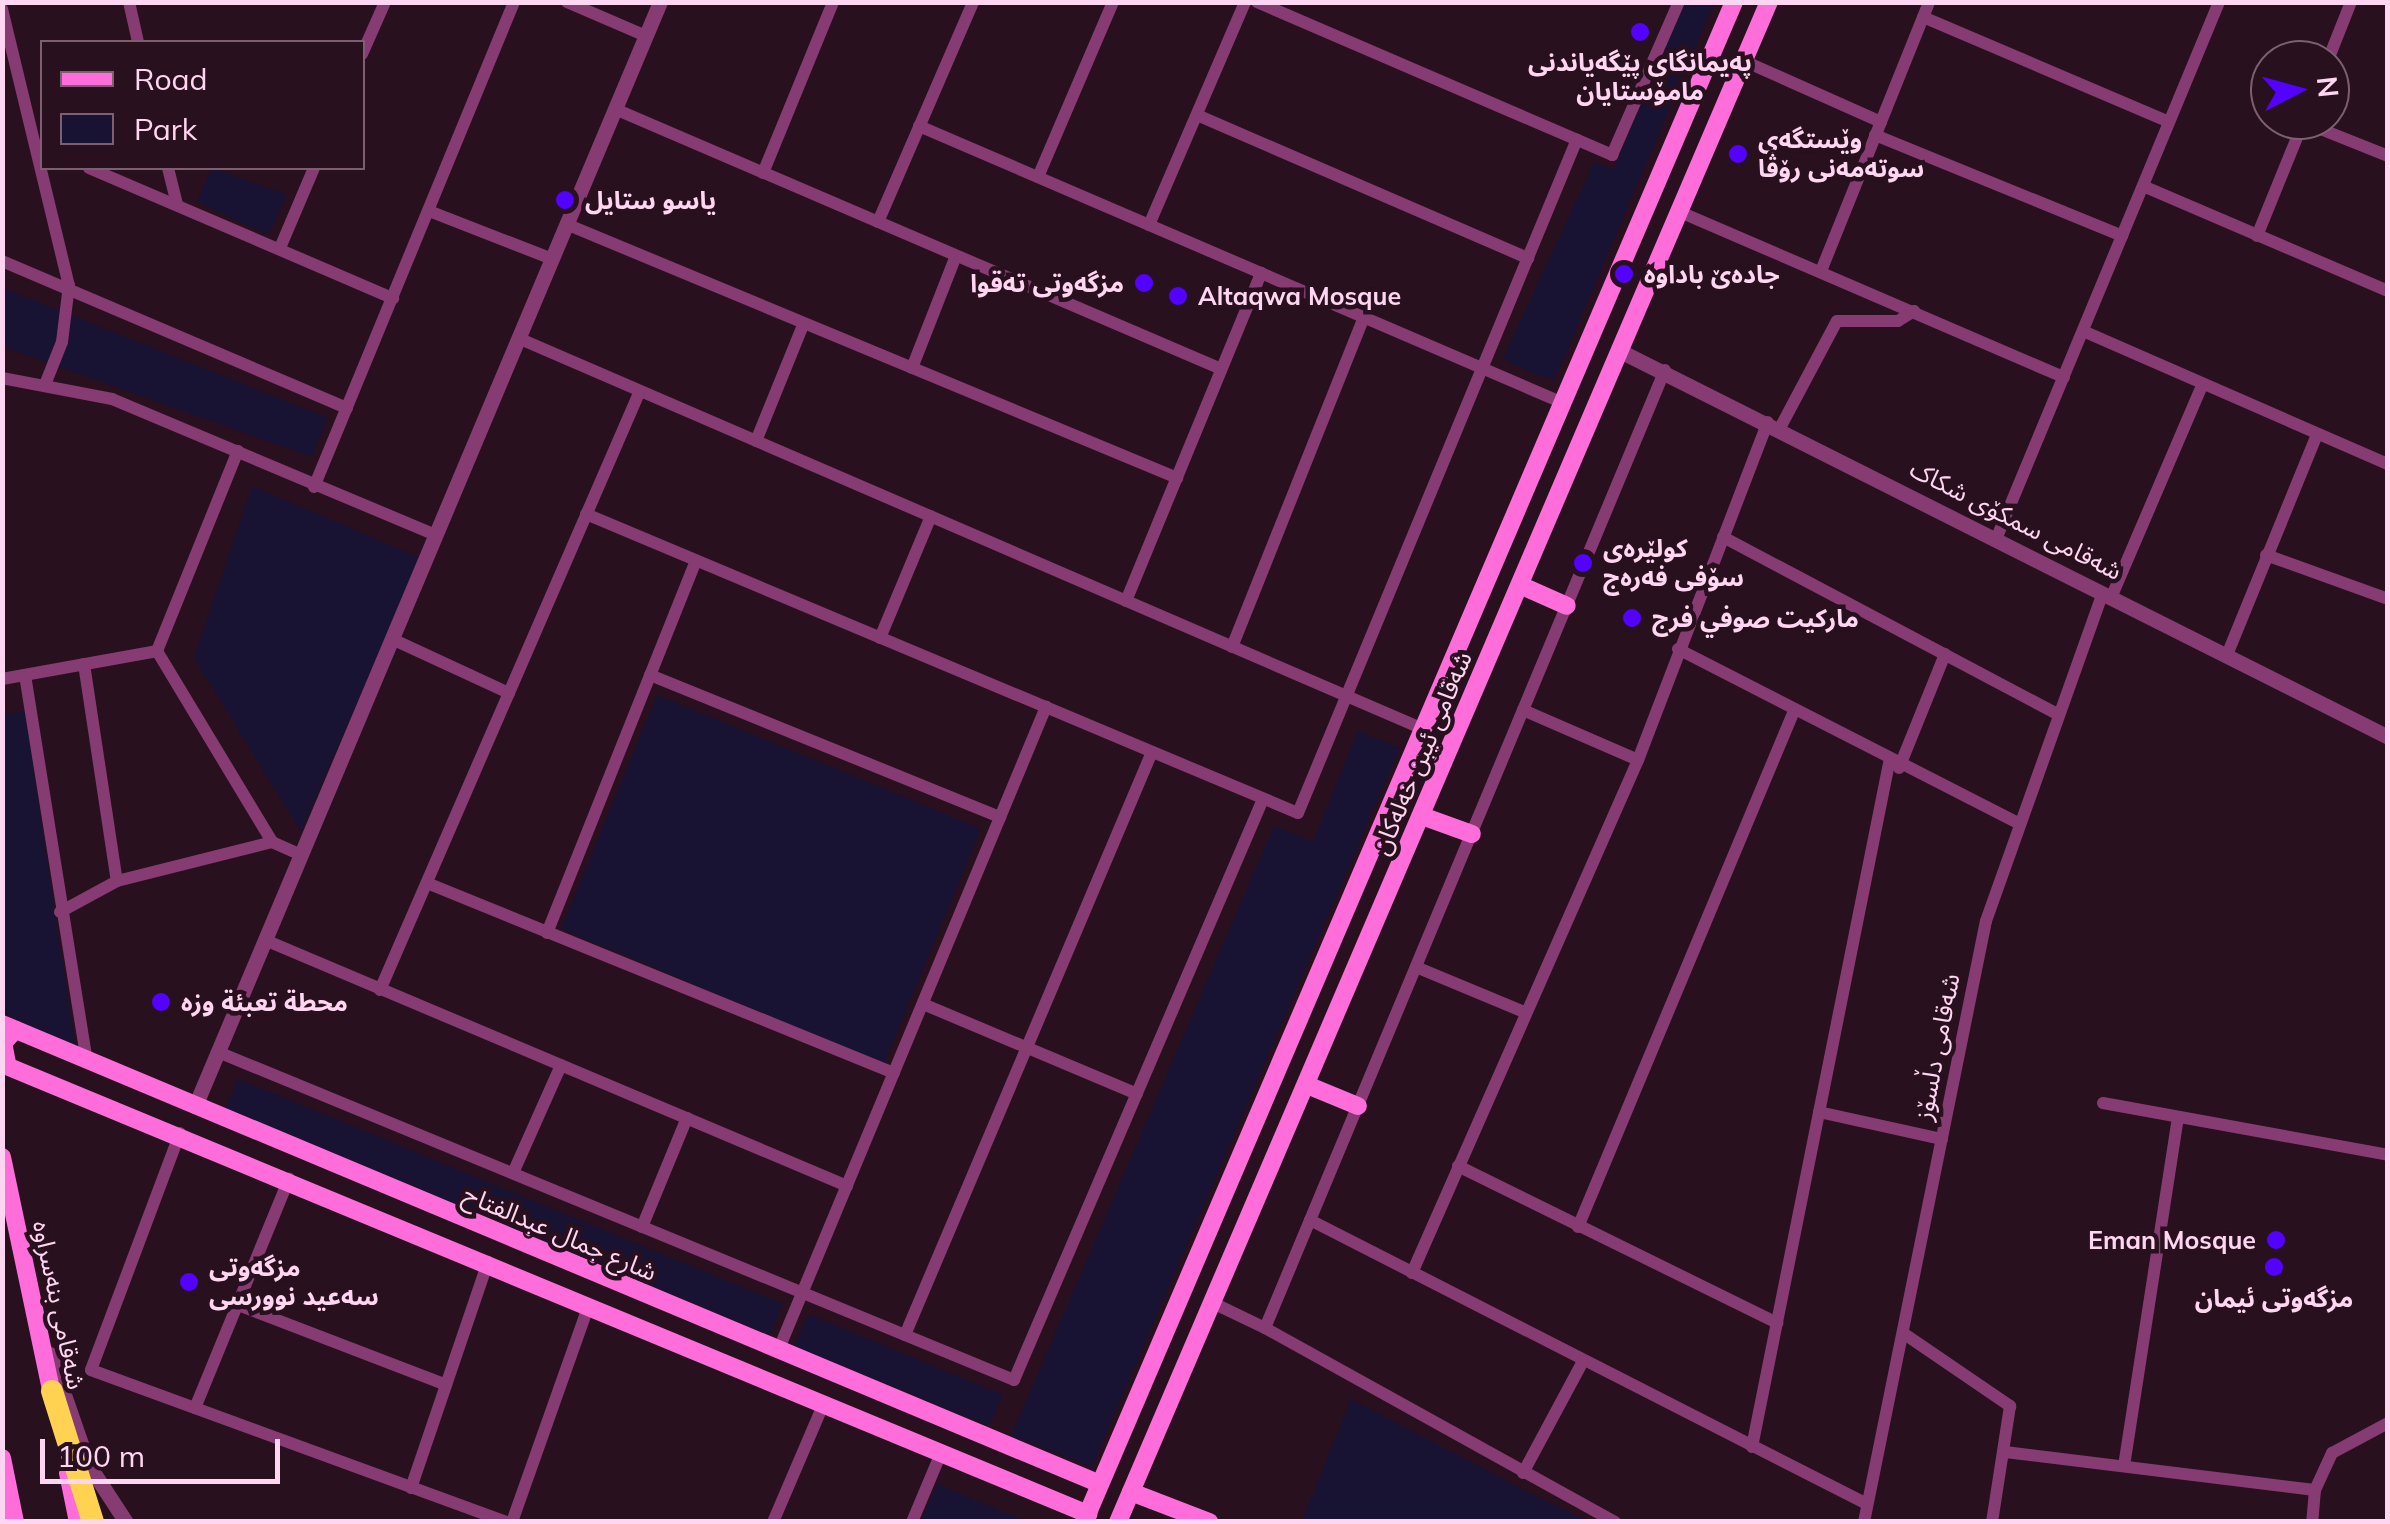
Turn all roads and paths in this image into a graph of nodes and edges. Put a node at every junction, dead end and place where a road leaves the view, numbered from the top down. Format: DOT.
graph roads {
  1 [pos="128,2"];
  2 [pos="385,2"];
  3 [pos="514,2"];
  4 [pos="567,2"];
  5 [pos="660,2"];
  6 [pos="833,2"];
  7 [pos="972,2"];
  8 [pos="1113,2"];
  9 [pos="1245,2"];
  10 [pos="1257,2"];
  11 [pos="1679,2"];
  12 [pos="1734,2"];
  13 [pos="1769,2"];
  14 [pos="1929,2"];
  15 [pos="2351,2"];
  16 [pos="2217,3"];
  17 [pos="2,9"];
  18 [pos="1923,18"];
  19 [pos="646,36"];
  20 [pos="138,40"];
  21 [pos="2336,40"];
  22 [pos="365,47"];
  23 [pos="1744,61"];
  24 [pos="1699,84"];
  25 [pos="1728,97"];
  26 [pos="615,109"];
  27 [pos="1196,114"];
  28 [pos="2169,122"];
  29 [pos="1683,124"];
  30 [pos="919,126"];
  31 [pos="1878,128"];
  32 [pos="1712,136"];
  33 [pos="1577,139"];
  34 [pos="2295,140"];
  35 [pos="2349,140"];
  36 [pos="39,146"];
  37 [pos="2388,156"];
  38 [pos="44,170"];
  39 [pos="94,170"];
  40 [pos="168,170"];
  41 [pos="313,170"];
  42 [pos="763,173"];
  43 [pos="1038,178"];
  44 [pos="2143,186"];
  45 [pos="177,205"];
  46 [pos="429,211"];
  47 [pos="1680,212"];
  48 [pos="878,222"];
  49 [pos="566,224"];
  50 [pos="1149,225"];
  51 [pos="2122,236"];
  52 [pos="2257,236"];
  53 [pos="280,248"];
  54 [pos="956,256"];
  55 [pos="1528,258"];
  56 [pos="552,259"];
  57 [pos="2,261"];
  58 [pos="1821,271"];
  59 [pos="1261,273"];
  60 [pos="70,285"];
  61 [pos="2388,291"];
  62 [pos="392,298"];
  63 [pos="1914,312"];
  64 [pos="1364,318"];
  65 [pos="804,323"];
  66 [pos="2083,332"];
  67 [pos="518,338"];
  68 [pos="1620,351"];
  69 [pos="912,368"];
  70 [pos="1482,368"];
  71 [pos="1222,369"];
  72 [pos="1666,370"];
  73 [pos="2064,377"];
  74 [pos="2,378"];
  75 [pos="46,382"];
  76 [pos="2202,386"];
  77 [pos="640,390"];
  78 [pos="1563,403"];
  79 [pos="347,408"];
  80 [pos="1774,425"];
  81 [pos="2316,436"];
  82 [pos="756,441"];
  83 [pos="238,451"];
  84 [pos="2388,464"];
  85 [pos="1176,478"];
  86 [pos="314,486"];
  87 [pos="586,514"];
  88 [pos="931,516"];
  89 [pos="436,534"];
  90 [pos="1722,537"];
  91 [pos="1998,537"];
  92 [pos="2266,555"];
  93 [pos="696,561"];
  94 [pos="1520,585"];
  95 [pos="2106,596"];
  96 [pos="2388,599"];
  97 [pos="1126,601"];
  98 [pos="1567,606"];
  99 [pos="392,638"];
  100 [pos="880,638"];
  101 [pos="1232,647"];
  102 [pos="1678,649"];
  103 [pos="157,651"];
  104 [pos="1945,654"];
  105 [pos="2227,656"];
  106 [pos="84,664"];
  107 [pos="25,675"];
  108 [pos="650,675"];
  109 [pos="2,679"];
  110 [pos="509,693"];
  111 [pos="1346,696"];
  112 [pos="1046,708"];
  113 [pos="1523,710"];
  114 [pos="1794,711"];
  115 [pos="2057,714"];
  116 [pos="1424,730"];
  117 [pos="2388,737"];
  118 [pos="1152,752"];
  119 [pos="1638,760"];
  120 [pos="1894,765"];
  121 [pos="1263,799"];
  122 [pos="1422,816"];
  123 [pos="1000,818"];
  124 [pos="2016,822"];
  125 [pos="1472,834"];
  126 [pos="272,842"];
  127 [pos="301,854"];
  128 [pos="117,881"];
  129 [pos="426,884"];
  130 [pos="1348,907"];
  131 [pos="60,912"];
  132 [pos="1377,922"];
  133 [pos="547,933"];
  134 [pos="265,940"];
  135 [pos="1416,967"];
  136 [pos="380,990"];
  137 [pos="923,1004"];
  138 [pos="1524,1012"];
  139 [pos="9,1027"];
  140 [pos="1026,1048"];
  141 [pos="218,1052"];
  142 [pos="86,1062"];
  143 [pos="5,1064"];
  144 [pos="561,1065"];
  145 [pos="894,1073"];
  146 [pos="1306,1085"];
  147 [pos="1137,1094"];
  148 [pos="2103,1103"];
  149 [pos="195,1106"];
  150 [pos="1358,1106"];
  151 [pos="1819,1112"];
  152 [pos="2178,1117"];
  153 [pos="688,1118"];
  154 [pos="180,1133"];
  155 [pos="1942,1139"];
  156 [pos="2388,1155"];
  157 [pos="2,1157"];
  158 [pos="1458,1166"];
  159 [pos="513,1174"];
  160 [pos="290,1179"];
  161 [pos="847,1186"];
  162 [pos="1310,1220"];
  163 [pos="642,1226"];
  164 [pos="1578,1226"];
  165 [pos="544,1254"];
  166 [pos="488,1262"];
  167 [pos="1412,1273"];
  168 [pos="533,1281"];
  169 [pos="803,1292"];
  170 [pos="1213,1302"];
  171 [pos="588,1304"];
  172 [pos="238,1305"];
  173 [pos="36,1314"];
  174 [pos="1777,1323"];
  175 [pos="1265,1328"];
  176 [pos="1903,1333"];
  177 [pos="904,1335"];
  178 [pos="778,1352"];
  179 [pos="1584,1360"];
  180 [pos="446,1385"];
  181 [pos="52,1391"];
  182 [pos="824,1403"];
  183 [pos="195,1408"];
  184 [pos="2388,1423"];
  185 [pos="1752,1446"];
  186 [pos="942,1452"];
  187 [pos="2005,1452"];
  188 [pos="2,1458"];
  189 [pos="2124,1466"];
  190 [pos="1523,1473"];
  191 [pos="1100,1484"];
  192 [pos="411,1488"];
  193 [pos="2315,1490"];
  194 [pos="1131,1492"];
  195 [pos="1867,1504"];
  196 [pos="480,1518"];
  197 [pos="1086,1518"];
  198 [pos="14,1522"];
  199 [pos="78,1522"];
  200 [pos="93,1522"];
  201 [pos="126,1522"];
  202 [pos="509,1522"];
  203 [pos="773,1522"];
  204 [pos="912,1522"];
  205 [pos="1118,1522"];
  206 [pos="1208,1522"];
  207 [pos="1615,1522"];
  208 [pos="1864,1522"];
  209 [pos="1992,1522"];
  210 [pos="2312,1522"];
  1 -- 20 [label="street"];
  2 -- 22 [label="street"];
  3 -- 46 [label="street"];
  4 -- 19 [label="street"];
  5 -- 19 [label="street"];
  6 -- 42 [label="street"];
  7 -- 30 [label="street"];
  8 -- 43 [label="street"];
  9 -- 27 [label="street"];
  10 -- 33 [label="street"];
  11 -- 33 [label="street"];
  12 -- 24 [label="main road, شەقامی ئیبن خەلەکان"];
  13 -- 23 [label="main road, شەقامی ئیبن خەلەکان"];
  14 -- 18 [label="street"];
  15 -- 21 [label="street"];
  16 -- 28 [label="street"];
  17 -- 36 [label="street"];
  18 -- 28 [label="street"];
  18 -- 31 [label="street"];
  19 -- 26 [label="street"];
  23 -- 25 [label="main road, شەقامی ئیبن خەلەکان"];
  23 -- 31 [label="street"];
  24 -- 25 [label="main road"];
  24 -- 29 [label="main road, شەقامی ئیبن خەلەکان"];
  25 -- 32 [label="main road, شەقامی ئیبن خەلەکان"];
  26 -- 42 [label="street"];
  26 -- 49 [label="street"];
  27 -- 50 [label="street"];
  27 -- 55 [label="street"];
  28 -- 44 [label="street"];
  29 -- 32 [label="main road"];
  29 -- 78 [label="main road, شەقامی ئیبن خەلەکان"];
  30 -- 43 [label="street"];
  30 -- 48 [label="street"];
  31 -- 51 [label="street"];
  31 -- 58 [label="street"];
  32 -- 47 [label="main road, شەقامی ئیبن خەلەکان"];
  33 -- 55 [label="street"];
  34 -- 52 [label="street"];
  35 -- 37 [label="street"];
  38 -- 60 [label="street"];
  39 -- 45 [label="street"];
  40 -- 45 [label="street"];
  41 -- 53 [label="street"];
  42 -- 48 [label="street"];
  43 -- 50 [label="street"];
  44 -- 51 [label="street"];
  44 -- 52 [label="street"];
  45 -- 53 [label="street"];
  46 -- 56 [label="street"];
  46 -- 62 [label="street"];
  47 -- 58 [label="street"];
  47 -- 68 [label="main road, شەقامی ئیبن خەلەکان"];
  48 -- 54 [label="street"];
  49 -- 56 [label="street"];
  49 -- 65 [label="street"];
  50 -- 59 [label="street"];
  51 -- 66 [label="street"];
  52 -- 61 [label="street"];
  53 -- 62 [label="street"];
  54 -- 69 [label="street"];
  54 -- 71 [label="street"];
  55 -- 70 [label="street"];
  56 -- 67 [label="street"];
  57 -- 60 [label="street"];
  58 -- 63 [label="street"];
  59 -- 64 [label="street"];
  59 -- 71 [label="street"];
  60 -- 75 [label="street"];
  60 -- 79 [label="street"];
  62 -- 79 [label="street"];
  63 -- 73 [label="street"];
  63 -- 80 [label="street"];
  64 -- 70 [label="street"];
  64 -- 101 [label="street"];
  65 -- 69 [label="street"];
  65 -- 82 [label="street"];
  66 -- 73 [label="street"];
  66 -- 76 [label="street"];
  67 -- 77 [label="street"];
  67 -- 89 [label="street"];
  68 -- 72 [label="street, شەقامی سمکۆی شکاک"];
  68 -- 94 [label="main road, شەقامی ئیبن خەلەکان"];
  69 -- 85 [label="street"];
  70 -- 78 [label="street"];
  70 -- 111 [label="street"];
  71 -- 85 [label="street"];
  72 -- 80 [label="street, شەقامی سمکۆی شکاک"];
  72 -- 98 [label="street"];
  73 -- 91 [label="street"];
  74 -- 75 [label="street"];
  75 -- 83 [label="street"];
  76 -- 81 [label="street"];
  76 -- 95 [label="street, شەقامی دڵسۆز"];
  77 -- 82 [label="street"];
  77 -- 87 [label="street"];
  78 -- 116 [label="main road, شەقامی ئیبن خەلەکان"];
  79 -- 86 [label="street"];
  80 -- 90 [label="street"];
  80 -- 91 [label="street, شەقامی سمکۆی شکاک"];
  81 -- 84 [label="street"];
  81 -- 92 [label="street"];
  82 -- 88 [label="street"];
  83 -- 86 [label="street"];
  83 -- 103 [label="street"];
  85 -- 97 [label="street"];
  86 -- 89 [label="street"];
  87 -- 93 [label="street"];
  87 -- 110 [label="street"];
  88 -- 97 [label="street"];
  88 -- 100 [label="street"];
  89 -- 99 [label="street"];
  90 -- 102 [label="street"];
  90 -- 104 [label="street"];
  91 -- 95 [label="street, شەقامی سمکۆی شکاک"];
  92 -- 96 [label="street"];
  92 -- 105 [label="street"];
  93 -- 100 [label="street"];
  93 -- 108 [label="street"];
  94 -- 98 [label="main road"];
  94 -- 122 [label="main road, شەقامی ئیبن خەلەکان"];
  95 -- 105 [label="street, شەقامی سمکۆی شکاک"];
  95 -- 115 [label="street, شەقامی دڵسۆز"];
  97 -- 101 [label="street"];
  98 -- 113 [label="street"];
  99 -- 110 [label="street"];
  99 -- 127 [label="street"];
  100 -- 112 [label="street"];
  101 -- 111 [label="street"];
  102 -- 114 [label="street"];
  102 -- 119 [label="street"];
  103 -- 106 [label="street"];
  103 -- 126 [label="street"];
  104 -- 115 [label="street"];
  104 -- 120 [label="street"];
  105 -- 117 [label="street, شەقامی سمکۆی شکاک"];
  106 -- 107 [label="street"];
  106 -- 128 [label="street"];
  107 -- 109 [label="street"];
  107 -- 131 [label="street"];
  108 -- 123 [label="street"];
  108 -- 133 [label="street"];
  110 -- 129 [label="street"];
  111 -- 116 [label="street"];
  111 -- 121 [label="street"];
  112 -- 118 [label="street"];
  112 -- 123 [label="street"];
  113 -- 119 [label="street"];
  113 -- 125 [label="street"];
  114 -- 120 [label="street"];
  114 -- 164 [label="street"];
  115 -- 124 [label="street, شەقامی دڵسۆز"];
  116 -- 130 [label="main road, شەقامی ئیبن خەلەکان"];
  118 -- 121 [label="street"];
  118 -- 140 [label="street"];
  119 -- 138 [label="street"];
  120 -- 124 [label="street"];
  120 -- 151 [label="street"];
  121 -- 147 [label="street"];
  122 -- 125 [label="main road"];
  122 -- 132 [label="main road, شەقامی ئیبن خەلەکان"];
  123 -- 137 [label="street"];
  124 -- 155 [label="street, شەقامی دڵسۆز"];
  125 -- 135 [label="street"];
  126 -- 127 [label="street"];
  126 -- 128 [label="street"];
  127 -- 134 [label="street"];
  128 -- 131 [label="street"];
  129 -- 133 [label="street"];
  129 -- 136 [label="street"];
  130 -- 132 [label="main road"];
  130 -- 191 [label="main road, شەقامی ئیبن خەلەکان"];
  131 -- 142 [label="street"];
  132 -- 146 [label="main road, شەقامی ئیبن خەلەکان"];
  133 -- 145 [label="street"];
  134 -- 136 [label="street"];
  134 -- 141 [label="street"];
  135 -- 138 [label="street"];
  135 -- 150 [label="street"];
  136 -- 144 [label="street"];
  137 -- 140 [label="street"];
  137 -- 145 [label="street"];
  138 -- 158 [label="street"];
  139 -- 142 [label="main road, شارع جمال عبدالفتاح"];
  139 -- 143 [label="main road"];
  140 -- 147 [label="street"];
  140 -- 177 [label="street"];
  141 -- 149 [label="street"];
  141 -- 159 [label="street"];
  142 -- 149 [label="main road, شارع جمال عبدالفتاح"];
  143 -- 154 [label="main road"];
  144 -- 153 [label="street"];
  144 -- 159 [label="street"];
  145 -- 161 [label="street"];
  146 -- 150 [label="main road"];
  146 -- 170 [label="main road, شەقامی ئیبن خەلەکان"];
  147 -- 177 [label="street"];
  148 -- 152 [label="street"];
  149 -- 165 [label="main road, شارع جمال عبدالفتاح"];
  150 -- 162 [label="street"];
  151 -- 155 [label="street"];
  151 -- 174 [label="street"];
  152 -- 156 [label="street"];
  152 -- 189 [label="street"];
  153 -- 161 [label="street"];
  153 -- 163 [label="street"];
  154 -- 160 [label="main road"];
  154 -- 183 [label="street"];
  155 -- 176 [label="street, شەقامی دڵسۆز"];
  157 -- 173 [label="main road, شەقامی بنەسراوە"];
  158 -- 164 [label="street"];
  158 -- 167 [label="street"];
  159 -- 163 [label="street"];
  160 -- 166 [label="main road"];
  160 -- 172 [label="street"];
  161 -- 169 [label="street"];
  162 -- 167 [label="street"];
  162 -- 175 [label="street"];
  163 -- 169 [label="street"];
  164 -- 174 [label="street"];
  165 -- 168 [label="main road"];
  165 -- 178 [label="main road, شارع جمال عبدالفتاح"];
  166 -- 168 [label="main road"];
  166 -- 180 [label="street"];
  167 -- 179 [label="street"];
  168 -- 171 [label="main road"];
  169 -- 177 [label="street"];
  169 -- 178 [label="street"];
  170 -- 175 [label="street"];
  170 -- 194 [label="main road, شەقامی ئیبن خەلەکان"];
  171 -- 182 [label="main road"];
  171 -- 202 [label="street"];
  172 -- 180 [label="street"];
  172 -- 183 [label="street"];
  173 -- 181 [label="main road, شەقامی بنەسراوە"];
  173 -- 201 [label="street"];
  174 -- 185 [label="street"];
  175 -- 190 [label="street"];
  176 -- 187 [label="street"];
  176 -- 195 [label="street, شەقامی دڵسۆز"];
  178 -- 191 [label="main road, شارع جمال عبدالفتاح"];
  179 -- 185 [label="street"];
  179 -- 190 [label="street"];
  180 -- 192 [label="street"];
  181 -- 199 [label="main road, شەقامی بنەسراوە"];
  181 -- 200 [label="highway"];
  182 -- 186 [label="main road"];
  182 -- 203 [label="street"];
  183 -- 192 [label="street"];
  184 -- 193 [label="street"];
  185 -- 195 [label="street"];
  186 -- 197 [label="main road"];
  186 -- 204 [label="street"];
  187 -- 189 [label="street"];
  187 -- 209 [label="street"];
  188 -- 198 [label="main road"];
  189 -- 193 [label="street"];
  190 -- 207 [label="street"];
  191 -- 197 [label="main road, شەقامی ئیبن خەلەکان"];
  192 -- 196 [label="street"];
  193 -- 210 [label="street"];
  194 -- 205 [label="main road, شەقامی ئیبن خەلەکان"];
  194 -- 206 [label="main road"];
  195 -- 208 [label="street, شەقامی دڵسۆز"];
  196 -- 202 [label="street"];
}
